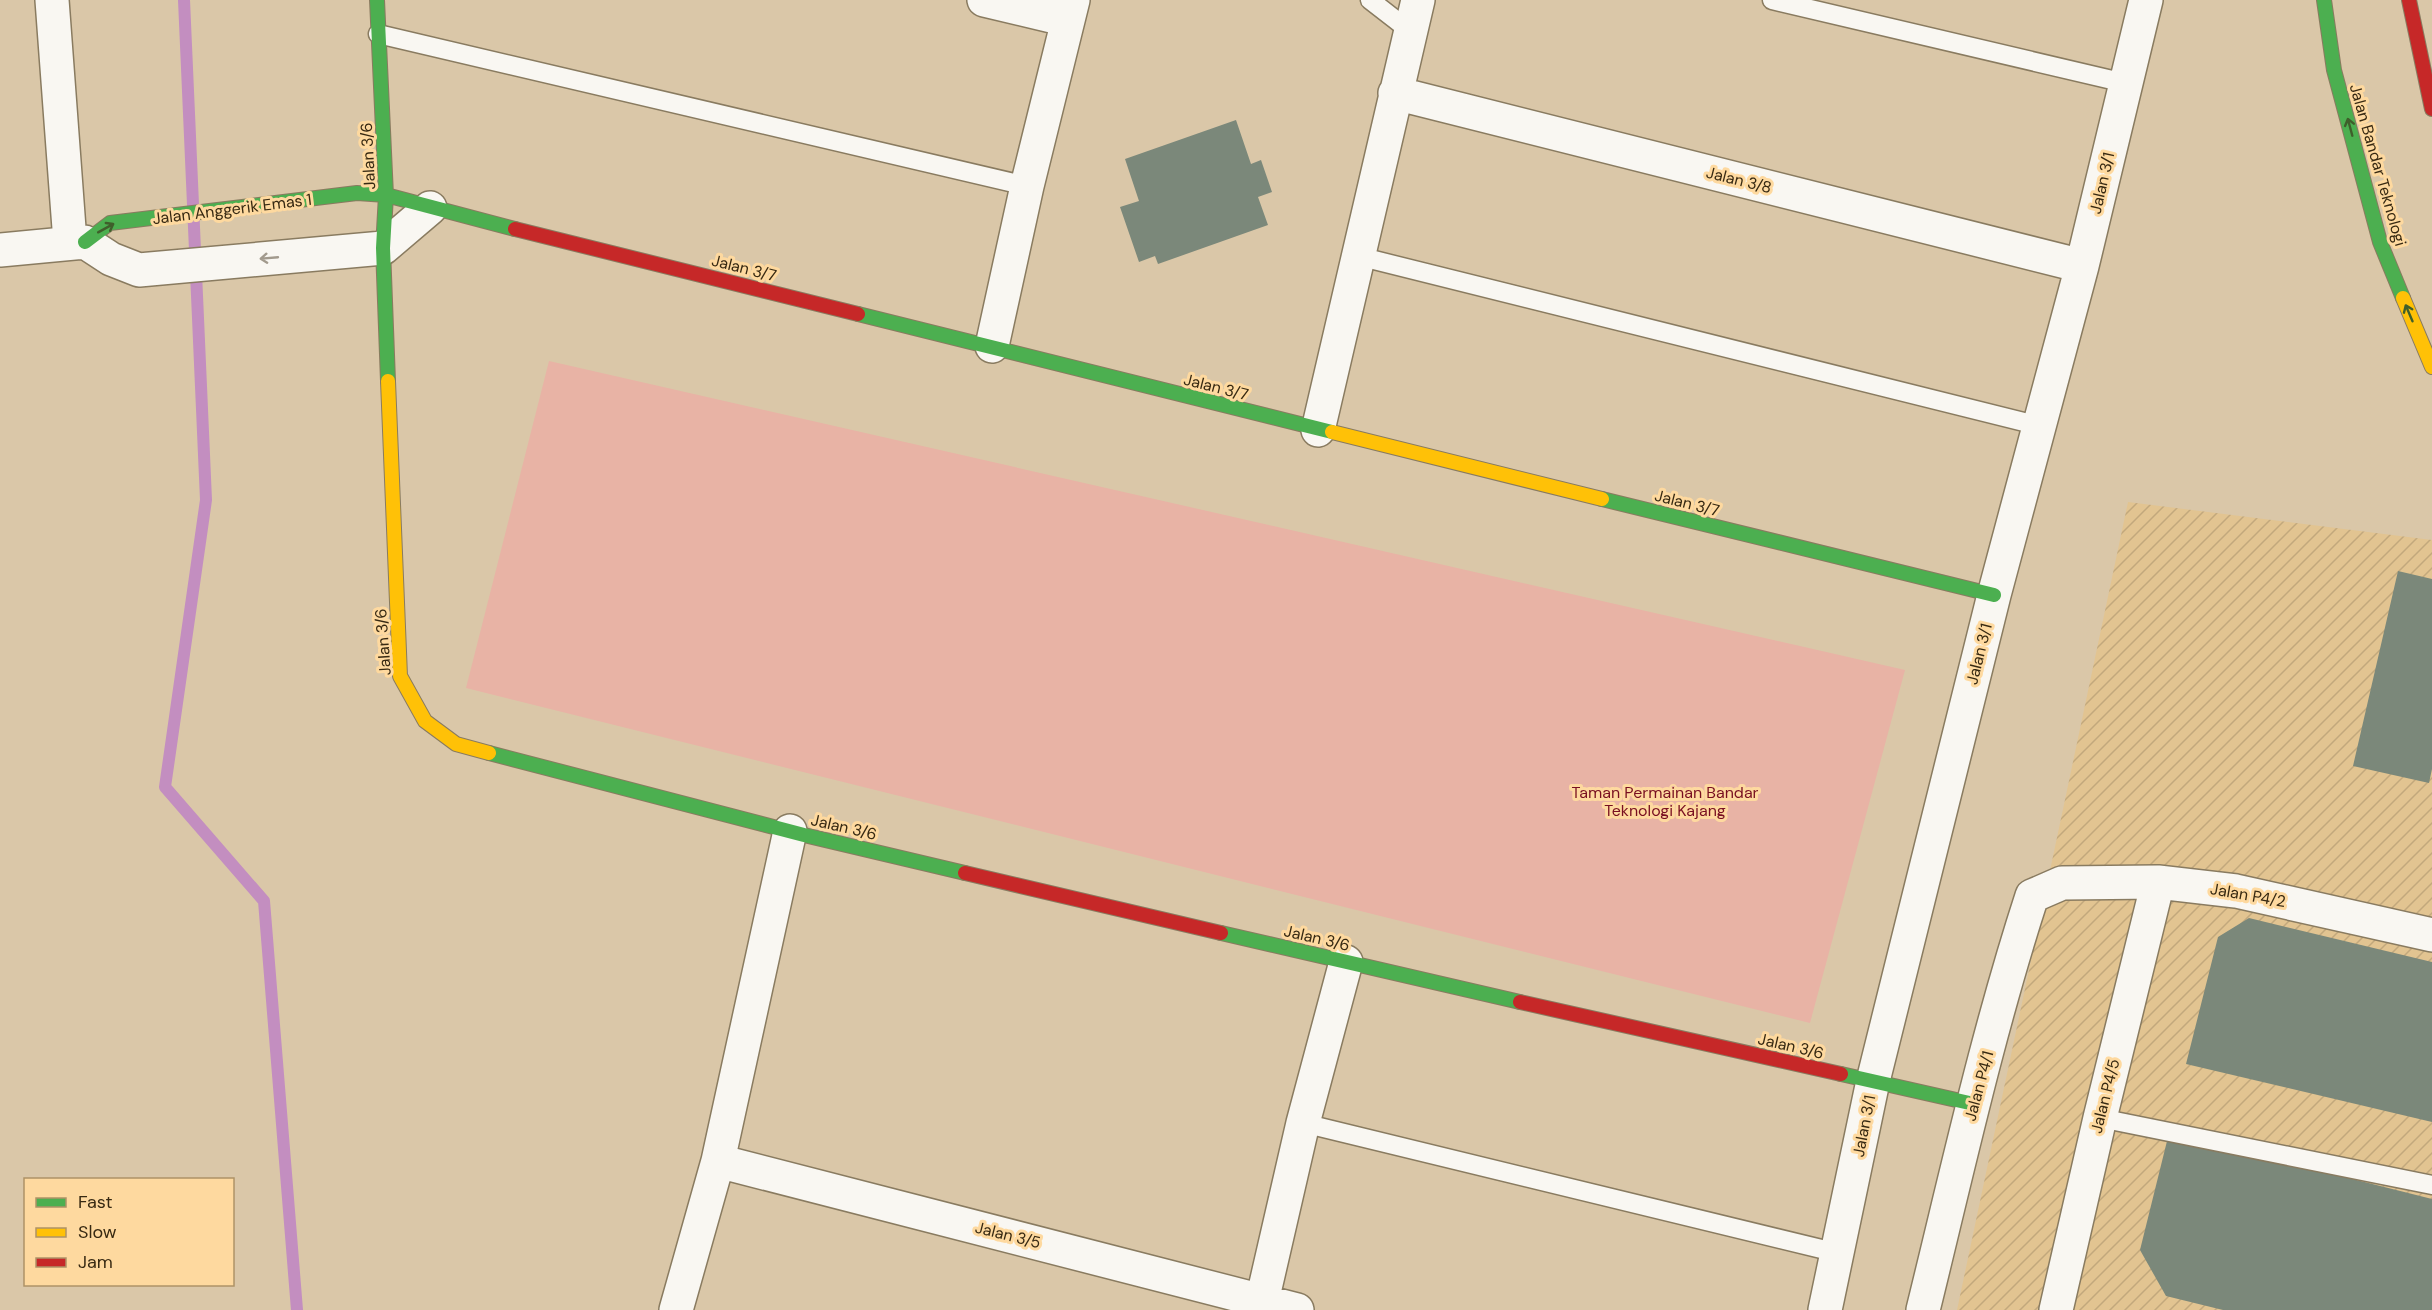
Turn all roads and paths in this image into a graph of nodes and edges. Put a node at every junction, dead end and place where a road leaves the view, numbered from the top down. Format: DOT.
graph roads {
  1 [pos="52,0"];
  2 [pos="377,0"];
  3 [pos="984,0"];
  4 [pos="1370,0"];
  5 [pos="1772,0"];
  6 [pos="2146,0"];
  7 [pos="2324,0"];
  8 [pos="2409,0"];
  9 [pos="1071,10"];
  10 [pos="1414,15"];
  11 [pos="378,34"];
  12 [pos="2125,83"];
  13 [pos="1395,93"];
  14 [pos="2432,109"];
  15 [pos="1027,186"];
  16 [pos="386,195"];
  17 [pos="430,208"];
  18 [pos="78,242"];
  19 [pos="383,248"];
  20 [pos="0,250"];
  21 [pos="1358,256"];
  22 [pos="2082,266"];
  23 [pos="992,346"];
  24 [pos="2432,366"];
  25 [pos="2040,426"];
  26 [pos="1318,430"];
  27 [pos="1994,595"];
  28 [pos="790,831"];
  29 [pos="2158,882"];
  30 [pos="2062,883"];
  31 [pos="2432,935"];
  32 [pos="1346,962"];
  33 [pos="1873,1081"];
  34 [pos="1974,1104"];
  35 [pos="2100,1118"];
  36 [pos="1303,1123"];
  37 [pos="718,1161"];
  38 [pos="2432,1185"];
  39 [pos="1838,1253"];
  40 [pos="1262,1305"];
  41 [pos="675,1310"];
  42 [pos="1297,1310"];
  43 [pos="1825,1310"];
  44 [pos="1923,1310"];
  45 [pos="2056,1310"];
  1 -- 18 [label="street"];
  2 -- 11 [label="street, Jalan 3/6"];
  3 -- 9 [label="street"];
  4 -- 10 [label="lane"];
  5 -- 12 [label="lane"];
  6 -- 12 [label="street, Jalan 3/1"];
  24 -- 7 [label="street, Jalan Bandar Teknologi, one-way"];
  8 -- 14 [label="street"];
  9 -- 15 [label="street"];
  10 -- 13 [label="street"];
  11 -- 15 [label="lane"];
  11 -- 16 [label="street, Jalan 3/6"];
  12 -- 22 [label="street, Jalan 3/1"];
  13 -- 21 [label="street"];
  13 -- 22 [label="street, Jalan 3/8"];
  15 -- 23 [label="street"];
  16 -- 17 [label="street, Jalan 3/7"];
  18 -- 16 [label="street, Jalan Anggerik Emas 1, one-way"];
  16 -- 19 [label="street, Jalan 3/6"];
  17 -- 19 [label="street"];
  17 -- 23 [label="street, Jalan 3/7"];
  19 -- 18 [label="street, one-way"];
  18 -- 20 [label="street"];
  19 -- 28 [label="street, Jalan 3/6"];
  21 -- 25 [label="lane"];
  21 -- 26 [label="street"];
  22 -- 25 [label="street, Jalan 3/1"];
  23 -- 26 [label="street, Jalan 3/7"];
  25 -- 27 [label="street, Jalan 3/1"];
  26 -- 27 [label="street, Jalan 3/7"];
  27 -- 33 [label="street, Jalan 3/1"];
  28 -- 32 [label="street, Jalan 3/6"];
  28 -- 37 [label="street"];
  29 -- 30 [label="street, Jalan P4/2"];
  29 -- 31 [label="street, Jalan P4/2"];
  29 -- 35 [label="street, Jalan P4/5"];
  30 -- 34 [label="street, Jalan P4/1"];
  32 -- 33 [label="street, Jalan 3/6"];
  32 -- 36 [label="street"];
  33 -- 34 [label="street, Jalan 3/6"];
  33 -- 39 [label="street, Jalan 3/1"];
  34 -- 44 [label="street, Jalan P4/1"];
  35 -- 38 [label="lane"];
  35 -- 45 [label="street, Jalan P4/5"];
  36 -- 39 [label="lane"];
  36 -- 40 [label="street"];
  37 -- 40 [label="street, Jalan 3/5"];
  37 -- 41 [label="street"];
  39 -- 43 [label="street, Jalan 3/1"];
  40 -- 42 [label="street, Jalan 3/5"];
}
